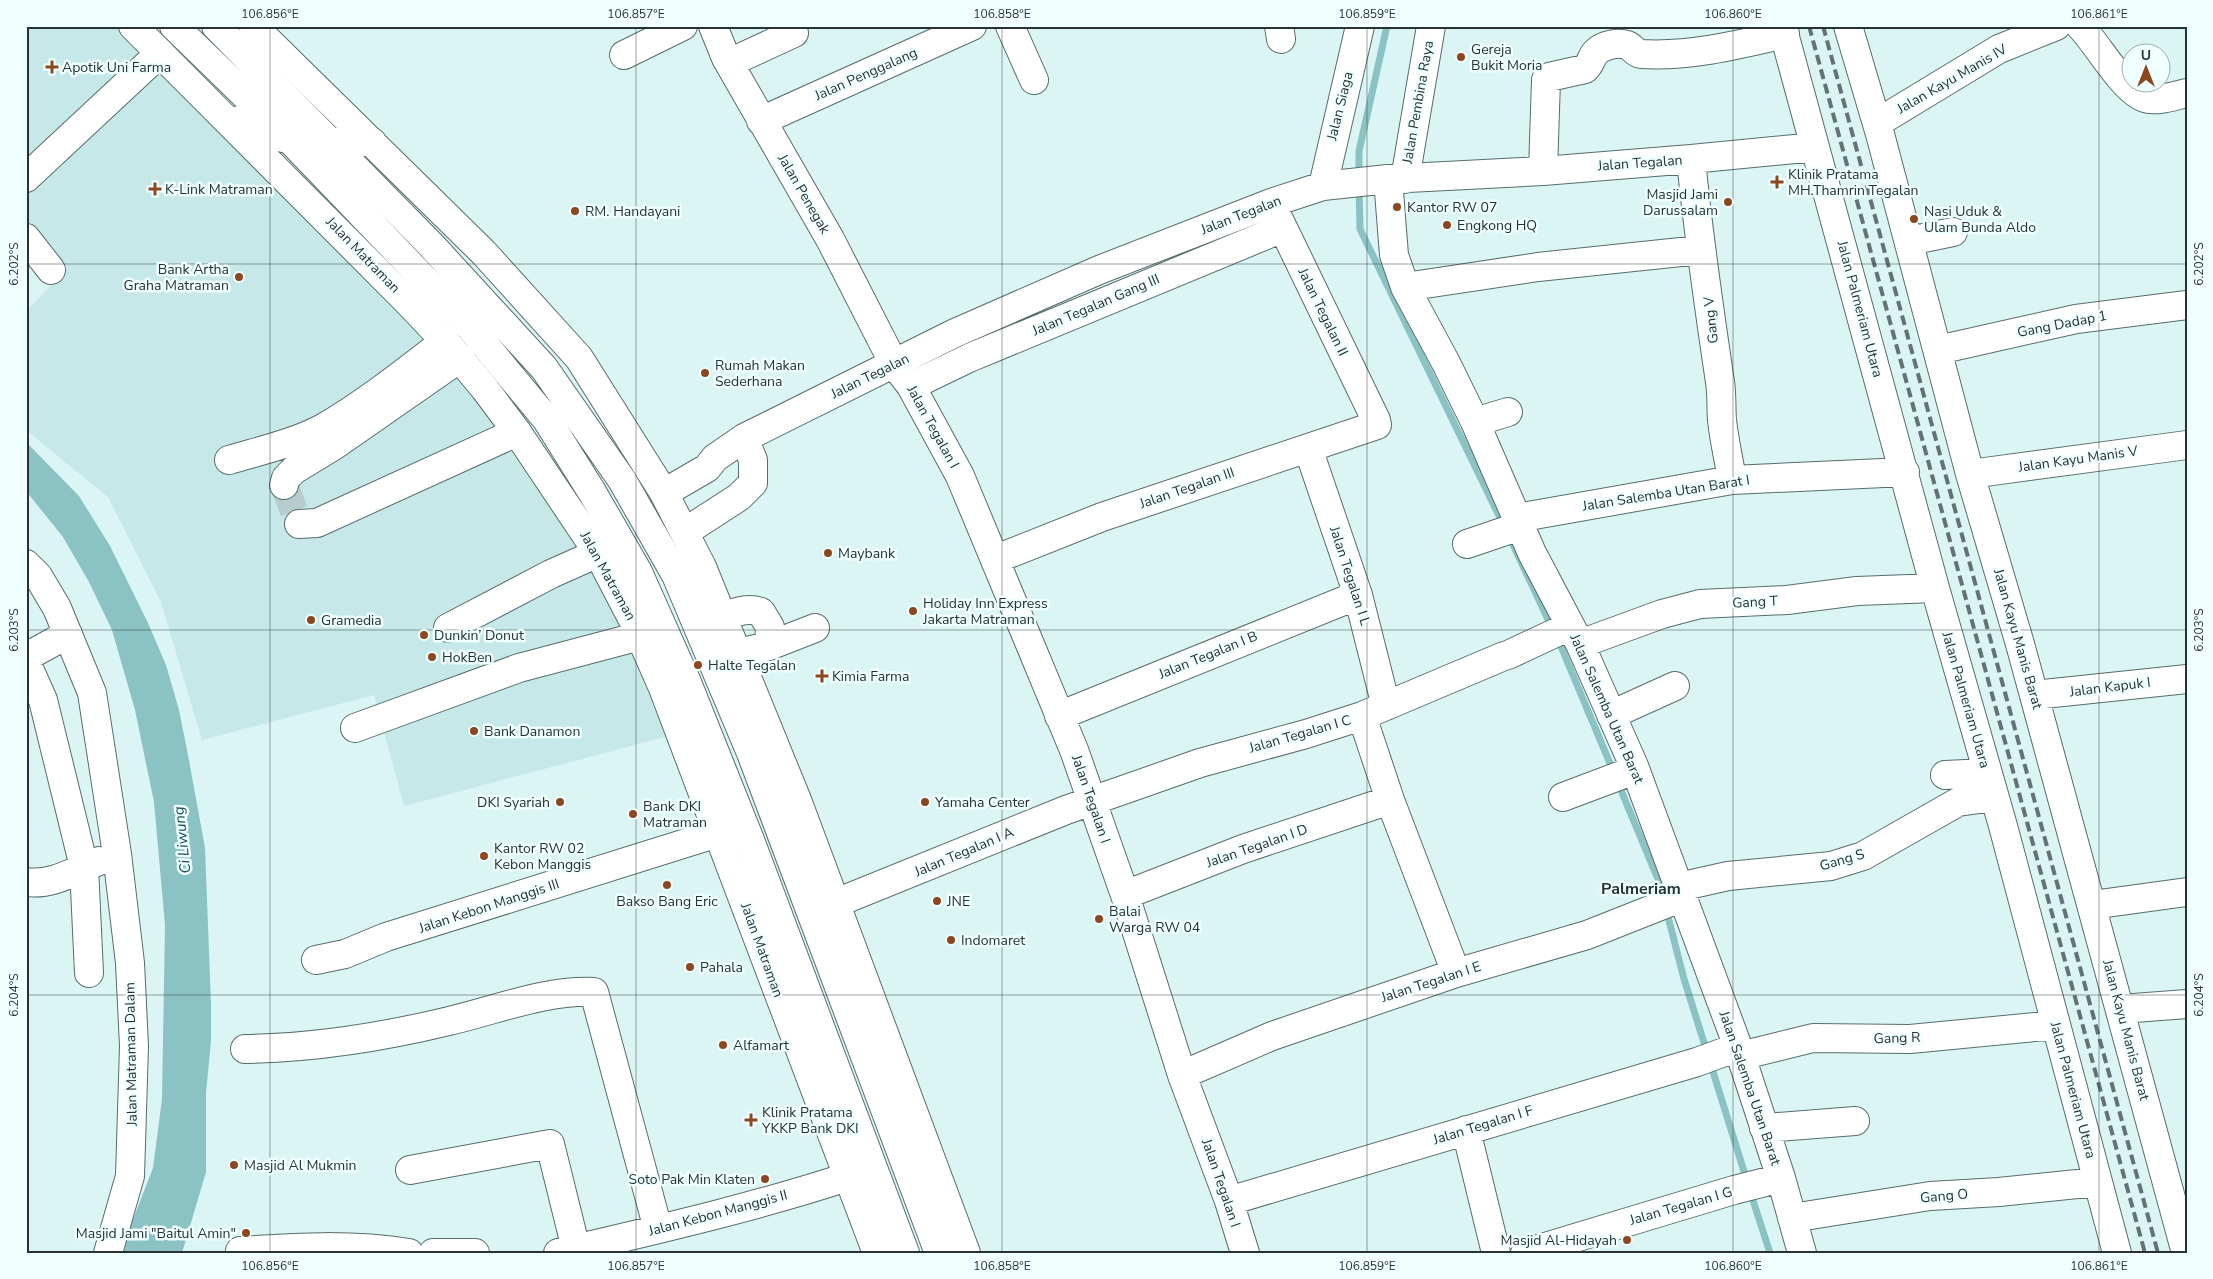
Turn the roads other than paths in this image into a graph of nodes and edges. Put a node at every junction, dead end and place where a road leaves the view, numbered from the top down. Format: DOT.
graph roads {
  1 [pos="134,26"];
  2 [pos="143,26"];
  3 [pos="174,26"];
  4 [pos="216,26"];
  5 [pos="253,26"];
  6 [pos="682,26"];
  7 [pos="713,26"];
  8 [pos="1010,26"];
  9 [pos="1360,26"];
  10 [pos="1431,26"];
  11 [pos="1848,26"];
  12 [pos="2056,26"];
  13 [pos="2080,26"];
  14 [pos="963,28"];
  15 [pos="1784,30"];
  16 [pos="794,33"];
  17 [pos="1998,37"];
  18 [pos="160,53"];
  19 [pos="624,56"];
  20 [pos="729,63"];
  21 [pos="1034,80"];
  22 [pos="2187,93"];
  23 [pos="761,121"];
  24 [pos="1877,123"];
  25 [pos="289,139"];
  26 [pos="331,141"];
  27 [pos="372,142"];
  28 [pos="1815,147"];
  29 [pos="1691,159"];
  30 [pos="1543,171"];
  31 [pos="26,178"];
  32 [pos="1393,179"];
  33 [pos="1331,185"];
  34 [pos="1271,204"];
  35 [pos="1283,228"];
  36 [pos="1953,232"];
  37 [pos="26,238"];
  38 [pos="1909,242"];
  39 [pos="1700,250"];
  40 [pos="50,270"];
  41 [pos="1405,287"];
  42 [pos="2187,305"];
  43 [pos="955,333"];
  44 [pos="453,349"];
  45 [pos="1938,350"];
  46 [pos="969,358"];
  47 [pos="894,364"];
  48 [pos="911,386"];
  49 [pos="1508,412"];
  50 [pos="1376,420"];
  51 [pos="1475,422"];
  52 [pos="517,432"];
  53 [pos="744,438"];
  54 [pos="2187,445"];
  55 [pos="1308,448"];
  56 [pos="229,460"];
  57 [pos="1905,472"];
  58 [pos="1970,474"];
  59 [pos="1732,480"];
  60 [pos="284,485"];
  61 [pos="659,485"];
  62 [pos="1518,522"];
  63 [pos="299,524"];
  64 [pos="685,532"];
  65 [pos="1466,544"];
  66 [pos="598,552"];
  67 [pos="996,560"];
  68 [pos="26,564"];
  69 [pos="1935,588"];
  70 [pos="1358,595"];
  71 [pos="723,616"];
  72 [pos="448,628"];
  73 [pos="815,628"];
  74 [pos="1572,633"];
  75 [pos="68,634"];
  76 [pos="640,636"];
  77 [pos="769,646"];
  78 [pos="738,654"];
  79 [pos="26,657"];
  80 [pos="26,662"];
  81 [pos="2187,678"];
  82 [pos="1675,686"];
  83 [pos="2034,696"];
  84 [pos="1374,711"];
  85 [pos="1611,715"];
  86 [pos="1059,716"];
  87 [pos="354,728"];
  88 [pos="1635,770"];
  89 [pos="1945,775"];
  90 [pos="1990,785"];
  91 [pos="1563,797"];
  92 [pos="1390,800"];
  93 [pos="1092,802"];
  94 [pos="718,833"];
  95 [pos="117,854"];
  96 [pos="84,867"];
  97 [pos="26,882"];
  98 [pos="2187,892"];
  99 [pos="1125,895"];
  100 [pos="1672,898"];
  101 [pos="836,904"];
  102 [pos="2092,904"];
  103 [pos="316,960"];
  104 [pos="89,972"];
  105 [pos="1456,973"];
  106 [pos="2187,1004"];
  107 [pos="2120,1010"];
  108 [pos="2056,1025"];
  109 [pos="245,1049"];
  110 [pos="1724,1055"];
  111 [pos="1182,1075"];
  112 [pos="1855,1121"];
  113 [pos="1764,1128"];
  114 [pos="1466,1130"];
  115 [pos="410,1170"];
  116 [pos="847,1177"];
  117 [pos="2176,1179"];
  118 [pos="1772,1181"];
  119 [pos="2097,1182"];
  120 [pos="1229,1201"];
  121 [pos="1792,1218"];
  122 [pos="658,1229"];
  123 [pos="240,1251"];
  124 [pos="567,1251"];
  125 [pos="108,1253"];
  126 [pos="409,1253"];
  127 [pos="433,1253"];
  128 [pos="475,1253"];
  129 [pos="877,1253"];
  130 [pos="904,1253"];
  131 [pos="939,1253"];
  132 [pos="966,1253"];
  133 [pos="1245,1253"];
  134 [pos="1496,1253"];
  135 [pos="1525,1253"];
  136 [pos="1802,1253"];
  137 [pos="2116,1253"];
  138 [pos="2186,1253"];
  1 -- 18 [label="street, Jalan Matraman"];
  2 -- 25 [label="street"];
  3 -- 25 [label="street"];
  4 -- 26 [label="street"];
  5 -- 27 [label="street"];
  6 -- 19 [label="street"];
  7 -- 20 [label="street, Jalan Penegak"];
  8 -- 21 [label="street"];
  9 -- 33 [label="street, Jalan Siaga"];
  10 -- 32 [label="street, Jalan Pembina Raya"];
  11 -- 24 [label="street, Jalan Kayu Manis Barat"];
  12 -- 17 [label="street, Jalan Kayu Manis IV"];
  13 -- 22 [label="street"];
  14 -- 23 [label="street, Jalan Penggalang"];
  15 -- 28 [label="street, Jalan Palmeriam Utara"];
  15 -- 30 [label="street"];
  16 -- 20 [label="street"];
  17 -- 24 [label="street, Jalan Kayu Manis IV"];
  18 -- 31 [label="street"];
  18 -- 44 [label="street, Jalan Matraman"];
  20 -- 23 [label="street, Jalan Penegak"];
  23 -- 47 [label="street, Jalan Penegak"];
  24 -- 38 [label="street, Jalan Kayu Manis Barat"];
  25 -- 26 [label="street"];
  25 -- 130 [label="street"];
  26 -- 27 [label="street"];
  26 -- 131 [label="street"];
  27 -- 61 [label="street"];
  28 -- 29 [label="street, Jalan Tegalan"];
  28 -- 57 [label="street, Jalan Palmeriam Utara"];
  29 -- 30 [label="street, Jalan Tegalan"];
  29 -- 39 [label="street, Gang V"];
  30 -- 32 [label="street, Jalan Tegalan"];
  32 -- 33 [label="street, Jalan Tegalan"];
  32 -- 41 [label="street, Jalan Salemba Utan Barat"];
  33 -- 34 [label="street, Jalan Tegalan"];
  34 -- 35 [label="street, Jalan Tegalan II"];
  34 -- 43 [label="street, Jalan Tegalan"];
  35 -- 46 [label="street, Jalan Tegalan Gang III"];
  35 -- 50 [label="street, Jalan Tegalan II"];
  36 -- 38 [label="street"];
  37 -- 40 [label="street"];
  38 -- 45 [label="street, Jalan Kayu Manis Barat"];
  39 -- 41 [label="street"];
  39 -- 59 [label="street, Gang V"];
  41 -- 51 [label="street, Jalan Salemba Utan Barat"];
  42 -- 45 [label="street, Gang Dadap 1"];
  43 -- 46 [label="street"];
  43 -- 47 [label="street, Jalan Tegalan"];
  44 -- 52 [label="street, Jalan Matraman"];
  44 -- 56 [label="street"];
  44 -- 60 [label="street"];
  45 -- 58 [label="street, Jalan Kayu Manis Barat"];
  46 -- 48 [label="street, Jalan Tegalan Gang III"];
  47 -- 48 [label="street, Jalan Tegalan I"];
  47 -- 53 [label="street, Jalan Tegalan"];
  48 -- 67 [label="street, Jalan Tegalan I"];
  49 -- 51 [label="street"];
  50 -- 55 [label="street, Jalan Tegalan III"];
  51 -- 62 [label="street, Jalan Salemba Utan Barat"];
  52 -- 63 [label="street"];
  52 -- 66 [label="street, Jalan Matraman"];
  53 -- 61 [label="street, Jalan Tegalan"];
  53 -- 64 [label="street"];
  54 -- 58 [label="street, Jalan Kayu Manis V"];
  55 -- 67 [label="street, Jalan Tegalan III"];
  55 -- 70 [label="street, Jalan Tegalan I L"];
  57 -- 59 [label="street, Jalan Salemba Utan Barat I"];
  57 -- 69 [label="street, Jalan Palmeriam Utara"];
  58 -- 83 [label="street, Jalan Kayu Manis Barat"];
  59 -- 62 [label="street, Jalan Salemba Utan Barat I"];
  61 -- 64 [label="street"];
  62 -- 65 [label="street, Jalan Salemba Utan Barat I"];
  62 -- 74 [label="street, Jalan Salemba Utan Barat"];
  64 -- 71 [label="street"];
  66 -- 72 [label="street"];
  66 -- 76 [label="street, Jalan Matraman"];
  67 -- 86 [label="street, Jalan Tegalan I"];
  68 -- 75 [label="street, Jalan Matraman Dalam"];
  69 -- 74 [label="street, Gang T"];
  69 -- 90 [label="street, Jalan Palmeriam Utara"];
  70 -- 84 [label="street, Jalan Tegalan I L"];
  70 -- 86 [label="street, Jalan Tegalan I B"];
  71 -- 77 [label="street"];
  71 -- 78 [label="street"];
  73 -- 77 [label="street"];
  74 -- 84 [label="street, Jalan Tegalan I C"];
  74 -- 85 [label="street, Jalan Salemba Utan Barat"];
  75 -- 79 [label="street"];
  75 -- 95 [label="street, Jalan Matraman Dalam"];
  76 -- 87 [label="street"];
  76 -- 94 [label="street, Jalan Matraman"];
  77 -- 78 [label="street"];
  78 -- 101 [label="street"];
  80 -- 96 [label="street"];
  81 -- 83 [label="street, Jalan Kapuk I"];
  82 -- 85 [label="street"];
  83 -- 102 [label="street, Jalan Kayu Manis Barat"];
  84 -- 92 [label="street, Jalan Tegalan I L"];
  84 -- 93 [label="street, Jalan Tegalan I C"];
  85 -- 88 [label="street, Jalan Salemba Utan Barat"];
  86 -- 93 [label="street, Jalan Tegalan I"];
  88 -- 91 [label="street"];
  88 -- 100 [label="street, Jalan Salemba Utan Barat"];
  89 -- 90 [label="street"];
  90 -- 100 [label="street, Gang S"];
  90 -- 108 [label="street, Jalan Palmeriam Utara"];
  92 -- 99 [label="street, Jalan Tegalan I D"];
  92 -- 105 [label="street, Jalan Tegalan I L"];
  93 -- 99 [label="street, Jalan Tegalan I"];
  93 -- 101 [label="street, Jalan Tegalan I A"];
  94 -- 103 [label="street, Jalan Kebon Manggis III"];
  94 -- 116 [label="street, Jalan Matraman"];
  95 -- 96 [label="street"];
  95 -- 125 [label="street, Jalan Matraman Dalam"];
  96 -- 97 [label="street"];
  96 -- 104 [label="street"];
  98 -- 102 [label="street"];
  99 -- 111 [label="street, Jalan Tegalan I"];
  100 -- 105 [label="street, Jalan Tegalan I E"];
  100 -- 110 [label="street, Jalan Salemba Utan Barat"];
  101 -- 132 [label="street"];
  102 -- 107 [label="street, Jalan Kayu Manis Barat"];
  105 -- 111 [label="street, Jalan Tegalan I E"];
  106 -- 107 [label="street"];
  107 -- 117 [label="street, Jalan Kayu Manis Barat"];
  108 -- 110 [label="street, Gang R"];
  108 -- 119 [label="street, Jalan Palmeriam Utara"];
  109 -- 122 [label="street"];
  110 -- 113 [label="street, Jalan Salemba Utan Barat"];
  110 -- 114 [label="street, Jalan Tegalan I F"];
  111 -- 120 [label="street, Jalan Tegalan I"];
  112 -- 113 [label="street"];
  113 -- 118 [label="street, Jalan Salemba Utan Barat"];
  114 -- 120 [label="street, Jalan Tegalan I F"];
  114 -- 134 [label="street"];
  115 -- 124 [label="street"];
  116 -- 122 [label="street, Jalan Kebon Manggis II"];
  116 -- 129 [label="street, Jalan Matraman"];
  117 -- 138 [label="street, Jalan Kayu Manis Barat"];
  118 -- 121 [label="street, Jalan Salemba Utan Barat"];
  118 -- 135 [label="street, Jalan Tegalan I G"];
  119 -- 121 [label="street, Gang O"];
  119 -- 137 [label="street, Jalan Palmeriam Utara"];
  120 -- 133 [label="street, Jalan Tegalan I"];
  121 -- 136 [label="street, Jalan Salemba Utan Barat"];
  122 -- 124 [label="street, Jalan Kebon Manggis II"];
  123 -- 126 [label="street"];
  127 -- 128 [label="street"];
}
